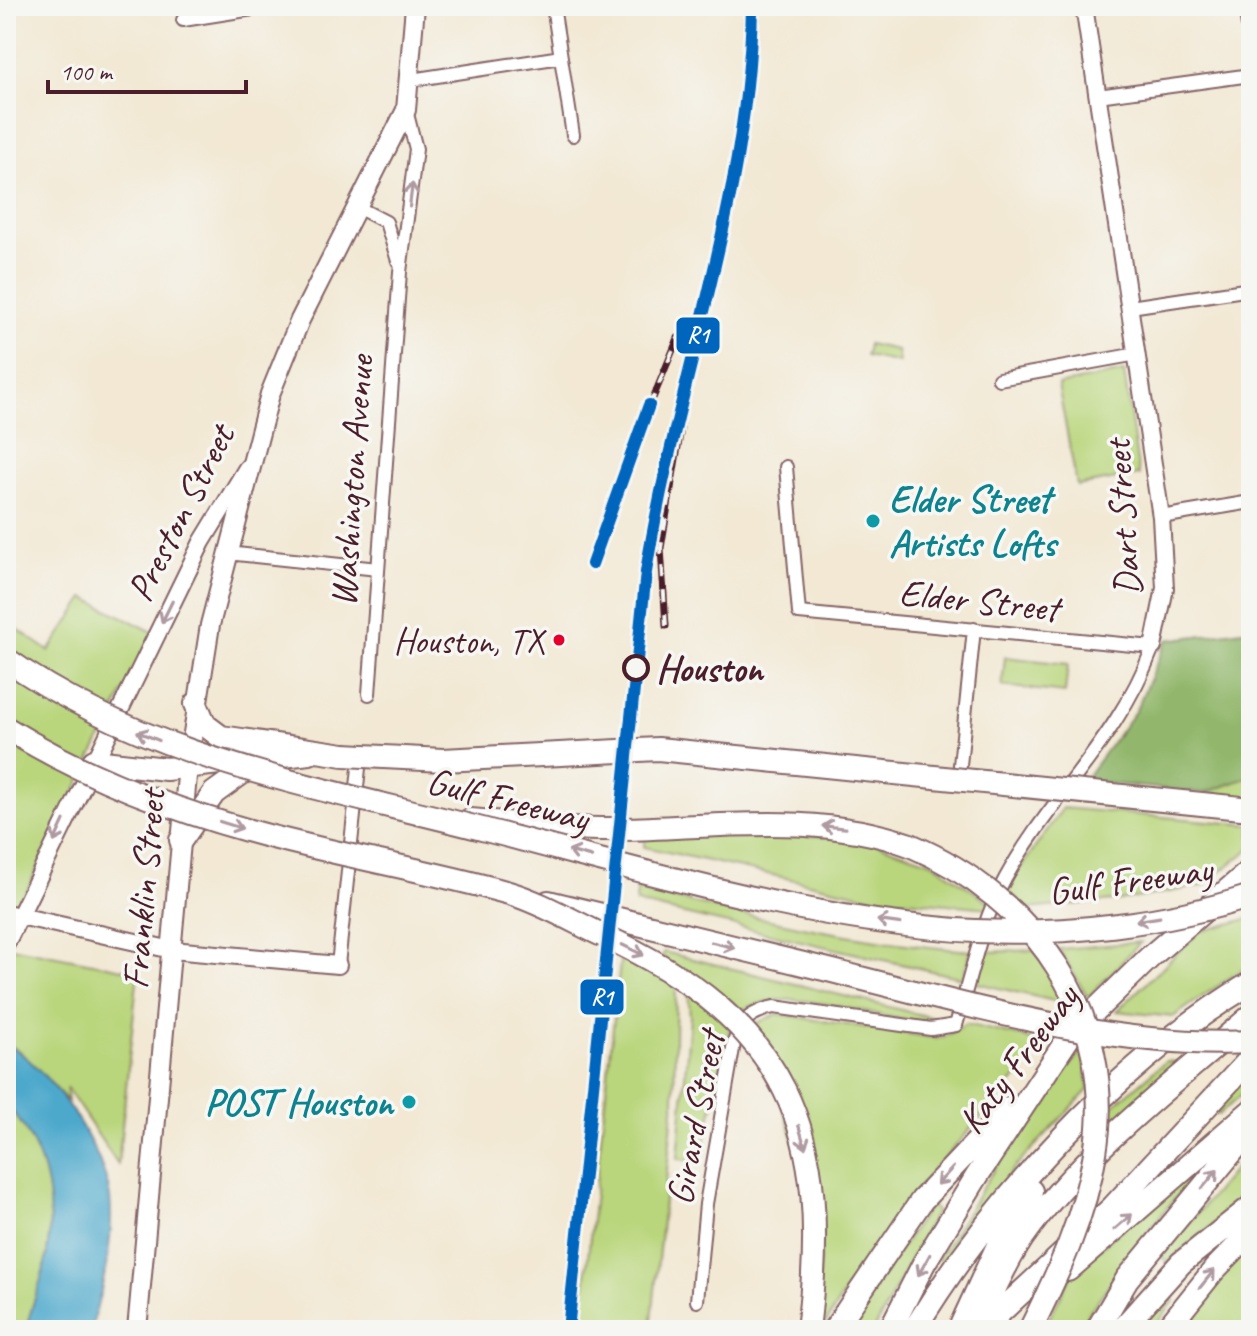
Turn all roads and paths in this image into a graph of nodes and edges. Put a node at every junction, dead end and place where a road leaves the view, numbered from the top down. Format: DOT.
graph roads {
  1 [pos="272,6"];
  2 [pos="415,6"];
  3 [pos="553,6"];
  4 [pos="1084,6"];
  5 [pos="1245,6"];
  6 [pos="183,20"];
  7 [pos="1251,47"];
  8 [pos="561,57"];
  9 [pos="1251,75"];
  10 [pos="411,80"];
  11 [pos="1098,96"];
  12 [pos="406,110"];
  13 [pos="573,135"];
  14 [pos="357,207"];
  15 [pos="400,272"];
  16 [pos="1251,289"];
  17 [pos="1130,307"];
  18 [pos="1137,354"];
  19 [pos="999,379"];
  20 [pos="253,460"];
  21 [pos="786,467"];
  22 [pos="1251,502"];
  23 [pos="1161,517"];
  24 [pos="227,553"];
  25 [pos="378,569"];
  26 [pos="974,629"];
  27 [pos="1153,647"];
  28 [pos="6,659"];
  29 [pos="369,694"];
  30 [pos="196,704"];
  31 [pos="6,728"];
  32 [pos="310,753"];
  33 [pos="285,754"];
  34 [pos="94,761"];
  35 [pos="351,762"];
  36 [pos="188,765"];
  37 [pos="960,765"];
  38 [pos="1251,809"];
  39 [pos="438,817"];
  40 [pos="181,840"];
  41 [pos="1251,870"];
  42 [pos="512,894"];
  43 [pos="1251,896"];
  44 [pos="13,915"];
  45 [pos="6,944"];
  46 [pos="172,950"];
  47 [pos="338,965"];
  48 [pos="1251,983"];
  49 [pos="1251,1016"];
  50 [pos="956,1025"];
  51 [pos="1251,1042"];
  52 [pos="1251,1058"];
  53 [pos="1038,1080"];
  54 [pos="1251,1111"];
  55 [pos="1077,1125"];
  56 [pos="1251,1129"];
  57 [pos="1251,1207"];
  58 [pos="1251,1232"];
  59 [pos="988,1283"];
  60 [pos="697,1301"];
  61 [pos="137,1330"];
  62 [pos="808,1330"];
  63 [pos="834,1330"];
  64 [pos="890,1330"];
  65 [pos="914,1330"];
  66 [pos="959,1330"];
  67 [pos="979,1330"];
  68 [pos="999,1330"];
  69 [pos="1030,1330"];
  70 [pos="1097,1330"];
  71 [pos="1121,1330"];
  72 [pos="1166,1330"];
  1 -- 6 [label="street"];
  2 -- 10 [label="main road, Washington Avenue"];
  3 -- 8 [label="street"];
  4 -- 11 [label="street, Dart Street"];
  5 -- 7 [label="street"];
  8 -- 10 [label="street"];
  8 -- 13 [label="street"];
  9 -- 11 [label="street"];
  10 -- 12 [label="main road, Washington Avenue"];
  11 -- 17 [label="street, Dart Street"];
  12 -- 14 [label="main road, Preston Street"];
  15 -- 12 [label="street, Washington Avenue, one-way"];
  14 -- 15 [label="street, Washington Avenue"];
  14 -- 20 [label="main road, Preston Street"];
  15 -- 25 [label="street, Washington Avenue"];
  16 -- 17 [label="street"];
  17 -- 18 [label="street, Dart Street"];
  18 -- 19 [label="street"];
  18 -- 23 [label="street, Dart Street"];
  20 -- 24 [label="main road, Franklin Street"];
  20 -- 34 [label="street, Preston Street, one-way"];
  21 -- 26 [label="street, Elder Street"];
  22 -- 23 [label="street"];
  23 -- 27 [label="street, Dart Street"];
  24 -- 25 [label="street"];
  24 -- 30 [label="main road, Franklin Street"];
  25 -- 29 [label="street, Washington Avenue"];
  26 -- 27 [label="street, Elder Street"];
  26 -- 37 [label="street"];
  27 -- 50 [label="street, Dart Street"];
  39 -- 28 [label="highway, Gulf Freeway, one-way, bridge"];
  30 -- 32 [label="highway"];
  30 -- 36 [label="main road, Franklin Street"];
  31 -- 42 [label="highway, one-way, bridge"];
  32 -- 33 [label="highway"];
  32 -- 35 [label="highway"];
  33 -- 36 [label="highway"];
  33 -- 40 [label="highway"];
  34 -- 36 [label="highway"];
  34 -- 44 [label="street, Preston Street, one-way"];
  35 -- 38 [label="highway, bridge"];
  35 -- 47 [label="street"];
  36 -- 40 [label="main road, Franklin Street"];
  43 -- 39 [label="highway, Gulf Freeway, one-way, bridge"];
  69 -- 39 [label="highway, one-way, bridge"];
  40 -- 46 [label="main road, Franklin Street"];
  41 -- 53 [label="highway, Katy Freeway"];
  42 -- 51 [label="highway, one-way, bridge"];
  42 -- 62 [label="highway, one-way, bridge"];
  44 -- 45 [label="street, Preston Street"];
  44 -- 46 [label="street"];
  46 -- 47 [label="street"];
  46 -- 61 [label="main road, Franklin Street"];
  48 -- 55 [label="highway"];
  49 -- 59 [label="highway"];
  50 -- 60 [label="street, Girard Street"];
  52 -- 67 [label="highway"];
  53 -- 63 [label="highway, one-way"];
  53 -- 64 [label="highway, Katy Freeway, one-way"];
  68 -- 54 [label="highway, one-way"];
  55 -- 59 [label="highway"];
  55 -- 65 [label="highway"];
  70 -- 56 [label="highway, one-way"];
  57 -- 71 [label="highway"];
  72 -- 58 [label="highway, one-way"];
  59 -- 66 [label="highway"];
  59 -- 67 [label="highway"];
}
